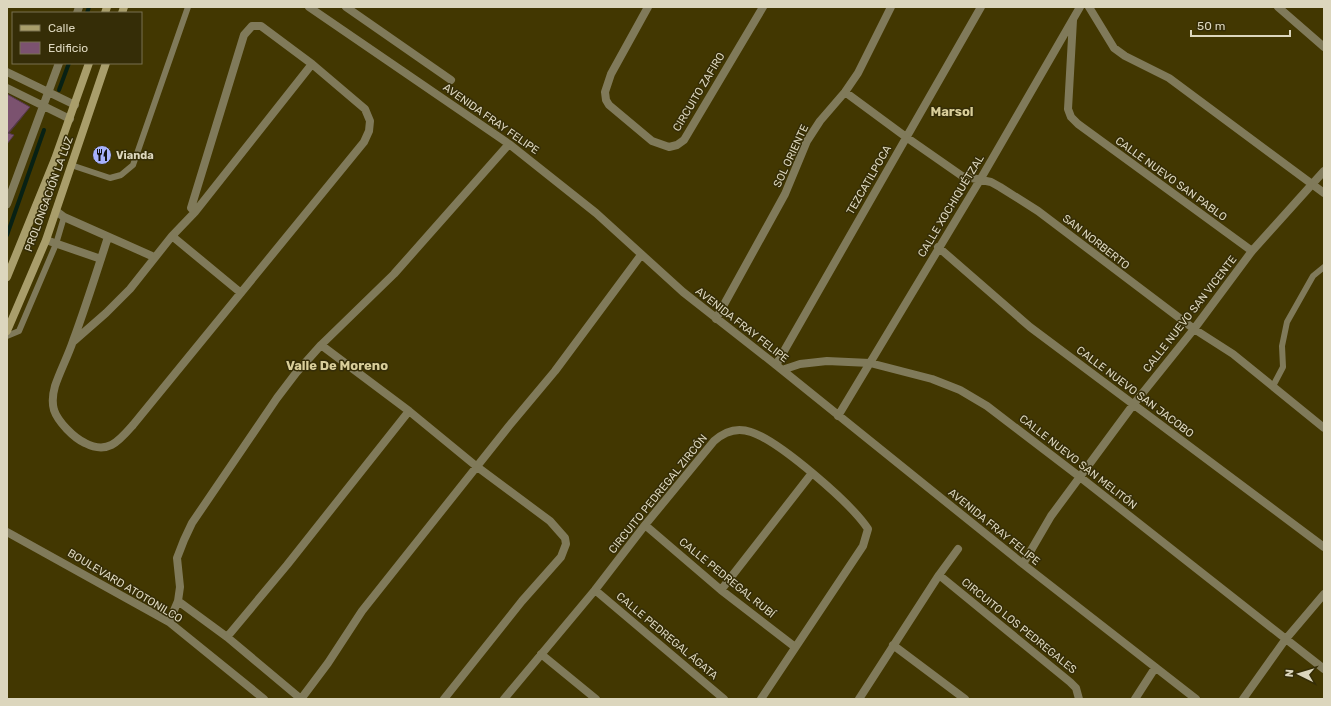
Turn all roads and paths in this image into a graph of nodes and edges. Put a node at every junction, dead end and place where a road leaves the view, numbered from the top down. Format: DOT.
graph roads {
  1 [pos="188,7"];
  2 [pos="309,7"];
  3 [pos="346,7"];
  4 [pos="648,7"];
  5 [pos="763,7"];
  6 [pos="892,7"];
  7 [pos="981,7"];
  8 [pos="1080,7"];
  9 [pos="1089,7"];
  10 [pos="1278,7"];
  11 [pos="1073,18"];
  12 [pos="1324,47"];
  13 [pos="59,64"];
  14 [pos="89,64"];
  15 [pos="106,64"];
  16 [pos="312,64"];
  17 [pos="7,72"];
  18 [pos="451,80"];
  19 [pos="7,88"];
  20 [pos="48,92"];
  21 [pos="845,92"];
  22 [pos="75,105"];
  23 [pos="43,107"];
  24 [pos="70,119"];
  25 [pos="906,137"];
  26 [pos="510,144"];
  27 [pos="71,165"];
  28 [pos="1324,171"];
  29 [pos="980,180"];
  30 [pos="1313,184"];
  31 [pos="1324,193"];
  32 [pos="7,204"];
  33 [pos="56,211"];
  34 [pos="195,212"];
  35 [pos="64,217"];
  36 [pos="108,236"];
  37 [pos="172,236"];
  38 [pos="46,240"];
  39 [pos="56,244"];
  40 [pos="938,247"];
  41 [pos="1252,252"];
  42 [pos="641,254"];
  43 [pos="154,257"];
  44 [pos="101,259"];
  45 [pos="1324,267"];
  46 [pos="7,277"];
  47 [pos="241,293"];
  48 [pos="716,319"];
  49 [pos="1194,329"];
  50 [pos="7,331"];
  51 [pos="7,336"];
  52 [pos="73,341"];
  53 [pos="321,345"];
  54 [pos="870,363"];
  55 [pos="779,367"];
  56 [pos="1273,386"];
  57 [pos="1133,405"];
  58 [pos="409,411"];
  59 [pos="838,416"];
  60 [pos="1324,428"];
  61 [pos="476,466"];
  62 [pos="812,472"];
  63 [pos="1080,477"];
  64 [pos="645,525"];
  65 [pos="7,532"];
  66 [pos="1324,547"];
  67 [pos="958,549"];
  68 [pos="1023,564"];
  69 [pos="939,575"];
  70 [pos="595,590"];
  71 [pos="721,590"];
  72 [pos="1324,594"];
  73 [pos="178,601"];
  74 [pos="169,622"];
  75 [pos="227,637"];
  76 [pos="1285,640"];
  77 [pos="893,645"];
  78 [pos="795,647"];
  79 [pos="542,654"];
  80 [pos="1155,668"];
  81 [pos="1324,669"];
  82 [pos="264,699"];
  83 [pos="301,699"];
  84 [pos="444,699"];
  85 [pos="504,699"];
  86 [pos="596,699"];
  87 [pos="724,699"];
  88 [pos="761,699"];
  89 [pos="859,699"];
  90 [pos="965,699"];
  91 [pos="1079,699"];
  92 [pos="1135,699"];
  93 [pos="1196,699"];
  94 [pos="1244,699"];
  1 -- 27 [label="lane"];
  2 -- 26 [label="street, AVENIDA FRAY FELIPE"];
  3 -- 18 [label="street, AVENIDA FRAY FELIPE"];
  4 -- 5 [label="street, CIRCUITO ZAFIRO"];
  6 -- 21 [label="street, SOL ORIENTE"];
  7 -- 25 [label="street, TEZCATILPOCA"];
  8 -- 11 [label="street, CALLE XOCHIQUÉTZAL"];
  9 -- 30 [label="street"];
  10 -- 12 [label="street"];
  11 -- 29 [label="street, CALLE XOCHIQUÉTZAL"];
  11 -- 41 [label="street, CALLE NUEVO SAN PABLO"];
  13 -- 20 [label="street"];
  14 -- 22 [label="main road, PROLONGACIÓN LA LUZ"];
  15 -- 27 [label="main road, PROLONGACIÓN LA LUZ"];
  16 -- 34 [label="street"];
  16 -- 34 [label="street"];
  16 -- 47 [label="street"];
  17 -- 20 [label="street"];
  19 -- 23 [label="street"];
  20 -- 22 [label="street"];
  20 -- 23 [label="street"];
  21 -- 25 [label="street, SAN NORBERTO"];
  21 -- 48 [label="street, SOL ORIENTE"];
  22 -- 24 [label="main road, PROLONGACIÓN LA LUZ"];
  23 -- 24 [label="street"];
  23 -- 32 [label="street"];
  24 -- 46 [label="main road, PROLONGACIÓN LA LUZ"];
  25 -- 29 [label="street, SAN NORBERTO"];
  25 -- 55 [label="street, TEZCATILPOCA"];
  26 -- 42 [label="street, AVENIDA FRAY FELIPE"];
  26 -- 53 [label="street"];
  27 -- 33 [label="main road, PROLONGACIÓN LA LUZ"];
  28 -- 30 [label="street, CALLE NUEVO SAN VICENTE"];
  29 -- 40 [label="street, CALLE XOCHIQUÉTZAL"];
  29 -- 49 [label="street, SAN NORBERTO"];
  30 -- 31 [label="street"];
  30 -- 41 [label="street, CALLE NUEVO SAN VICENTE"];
  33 -- 35 [label="street"];
  33 -- 38 [label="main road, PROLONGACIÓN LA LUZ"];
  34 -- 37 [label="street"];
  35 -- 36 [label="street"];
  35 -- 39 [label="lane"];
  36 -- 43 [label="street"];
  36 -- 44 [label="street"];
  37 -- 43 [label="street"];
  37 -- 47 [label="street"];
  38 -- 39 [label="street"];
  38 -- 50 [label="main road, PROLONGACIÓN LA LUZ"];
  39 -- 44 [label="street"];
  39 -- 51 [label="lane"];
  40 -- 54 [label="street, CALLE XOCHIQUÉTZAL"];
  40 -- 57 [label="street, CALLE NUEVO SAN JACOBO"];
  41 -- 49 [label="street, CALLE NUEVO SAN VICENTE"];
  42 -- 48 [label="street, AVENIDA FRAY FELIPE"];
  42 -- 61 [label="street"];
  43 -- 52 [label="street"];
  44 -- 52 [label="street"];
  45 -- 56 [label="lane"];
  47 -- 52 [label="street"];
  48 -- 55 [label="street, AVENIDA FRAY FELIPE"];
  49 -- 56 [label="street, SAN NORBERTO"];
  49 -- 57 [label="street, CALLE NUEVO SAN VICENTE"];
  53 -- 58 [label="street"];
  53 -- 73 [label="street"];
  54 -- 55 [label="street, CALLE NUEVO SAN MELITÓN"];
  54 -- 59 [label="street, CALLE XOCHIQUÉTZAL"];
  54 -- 63 [label="street, CALLE NUEVO SAN MELITÓN"];
  55 -- 59 [label="street, AVENIDA FRAY FELIPE"];
  56 -- 60 [label="street, SAN NORBERTO"];
  57 -- 63 [label="street, CALLE NUEVO SAN VICENTE"];
  57 -- 66 [label="street, CALLE NUEVO SAN JACOBO"];
  58 -- 61 [label="street"];
  58 -- 75 [label="street"];
  59 -- 68 [label="street, AVENIDA FRAY FELIPE"];
  61 -- 83 [label="street"];
  61 -- 84 [label="street"];
  62 -- 64 [label="street, CIRCUITO PEDREGAL ZIRCÓN"];
  62 -- 71 [label="street"];
  62 -- 78 [label="street, CIRCUITO PEDREGAL ZIRCÓN"];
  63 -- 68 [label="street, CALLE NUEVO SAN VICENTE"];
  63 -- 76 [label="street, CALLE NUEVO SAN MELITÓN"];
  64 -- 70 [label="street, CIRCUITO PEDREGAL ZIRCÓN"];
  64 -- 71 [label="street, CALLE PEDREGAL RUBÍ"];
  65 -- 74 [label="street, BOULEVARD ATOTONILCO"];
  67 -- 69 [label="street"];
  68 -- 80 [label="street, AVENIDA FRAY FELIPE"];
  69 -- 77 [label="street"];
  69 -- 91 [label="street, CIRCUITO LOS PEDREGALES"];
  70 -- 79 [label="street, CIRCUITO PEDREGAL ZIRCÓN"];
  70 -- 87 [label="street, CALLE PEDREGAL ÁGATA"];
  71 -- 78 [label="street, CALLE PEDREGAL RUBÍ"];
  72 -- 76 [label="street"];
  73 -- 74 [label="street"];
  73 -- 75 [label="street"];
  74 -- 82 [label="street, BOULEVARD ATOTONILCO"];
  75 -- 83 [label="street"];
  76 -- 81 [label="street, CALLE NUEVO SAN MELITÓN"];
  76 -- 94 [label="street"];
  77 -- 89 [label="street"];
  77 -- 90 [label="street"];
  78 -- 88 [label="street, CIRCUITO PEDREGAL ZIRCÓN"];
  79 -- 85 [label="street, CIRCUITO PEDREGAL ZIRCÓN"];
  79 -- 86 [label="street"];
  80 -- 92 [label="street"];
  80 -- 93 [label="street, AVENIDA FRAY FELIPE"];
}
